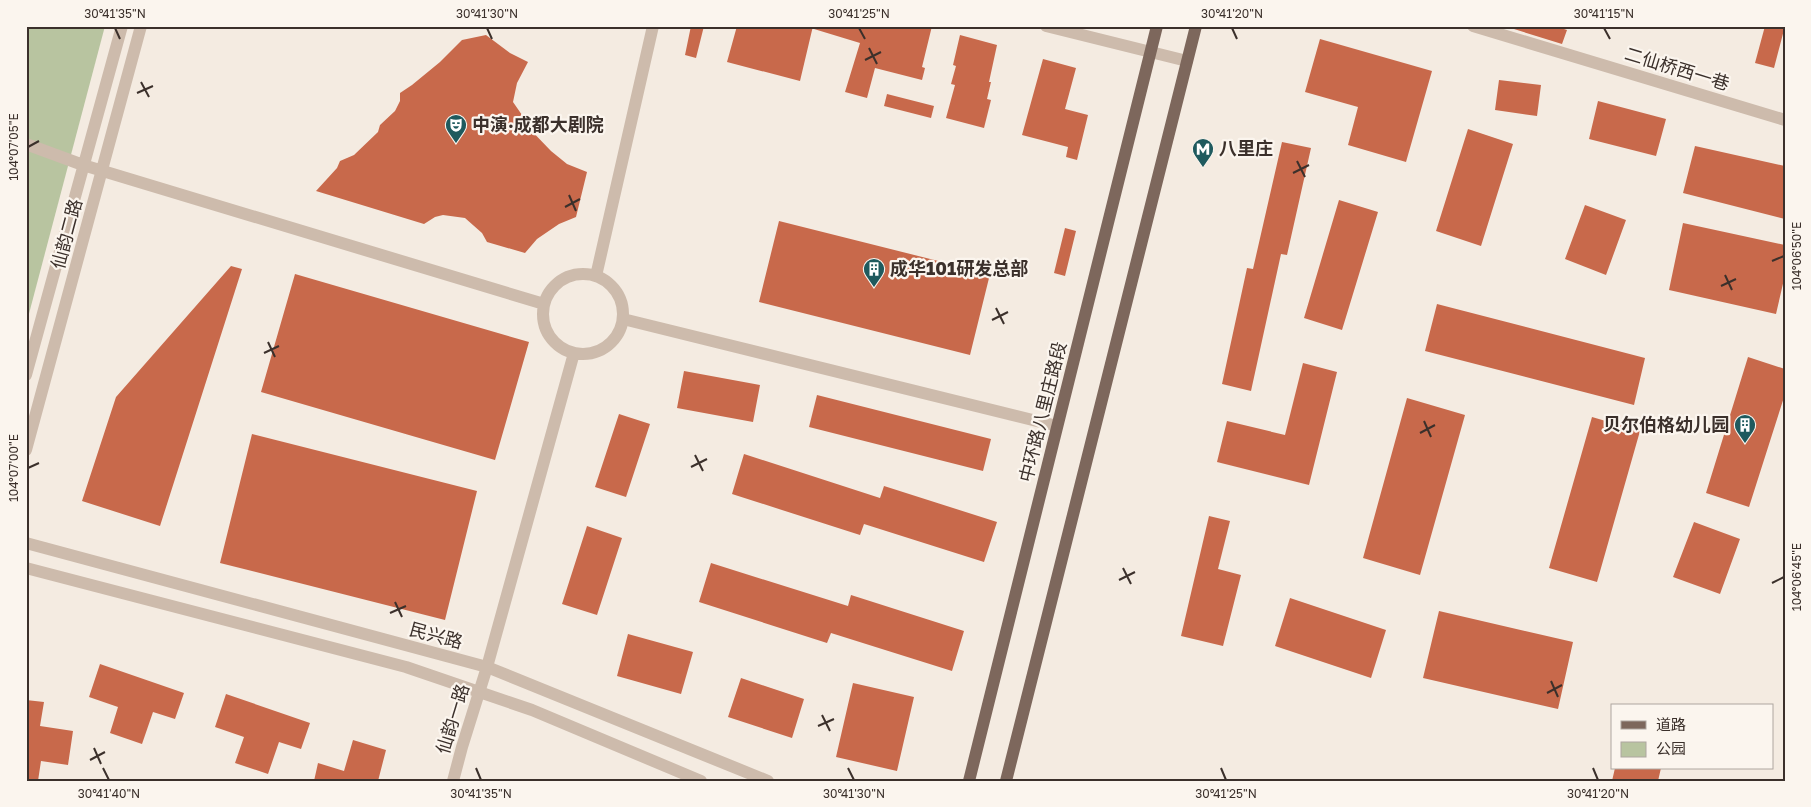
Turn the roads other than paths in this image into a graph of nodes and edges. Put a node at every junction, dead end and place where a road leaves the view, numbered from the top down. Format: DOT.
graph roads {
  1 [pos="122,26"];
  2 [pos="141,26"];
  3 [pos="653,26"];
  4 [pos="1046,26"];
  5 [pos="1157,26"];
  6 [pos="1196,26"];
  7 [pos="1473,26"];
  8 [pos="1150,51"];
  9 [pos="1187,61"];
  10 [pos="1785,120"];
  11 [pos="26,144"];
  12 [pos="83,166"];
  13 [pos="103,170"];
  14 [pos="596,276"];
  15 [pos="544,304"];
  16 [pos="623,319"];
  17 [pos="574,353"];
  18 [pos="26,375"];
  19 [pos="1057,426"];
  20 [pos="26,450"];
  21 [pos="26,543"];
  22 [pos="26,568"];
  23 [pos="487,667"];
  24 [pos="479,692"];
  25 [pos="453,781"];
  26 [pos="701,781"];
  27 [pos="768,781"];
  28 [pos="969,781"];
  29 [pos="1006,781"];
  1 -- 12 [label="street, 仙韵二路"];
  2 -- 13 [label="street, 仙韵二路"];
  3 -- 14 [label="street"];
  4 -- 8 [label="street"];
  5 -- 8 [label="main road, 中环路八里庄路段"];
  6 -- 9 [label="main road"];
  7 -- 10 [label="street, 二仙桥西一巷"];
  8 -- 9 [label="street"];
  8 -- 19 [label="main road, 中环路八里庄路段"];
  9 -- 29 [label="main road"];
  11 -- 12 [label="street"];
  12 -- 13 [label="street"];
  12 -- 18 [label="street, 仙韵二路"];
  13 -- 15 [label="street"];
  13 -- 20 [label="street, 仙韵二路"];
  14 -- 15 [label="street"];
  14 -- 16 [label="street"];
  15 -- 17 [label="street"];
  16 -- 17 [label="street"];
  16 -- 19 [label="street"];
  17 -- 23 [label="street, 仙韵一路"];
  19 -- 28 [label="main road, 中环路八里庄路段"];
  21 -- 23 [label="street, 民兴路"];
  22 -- 24 [label="street"];
  23 -- 24 [label="street, 仙韵一路"];
  23 -- 27 [label="street, 民兴路"];
  24 -- 25 [label="street, 仙韵一路"];
  24 -- 26 [label="street"];
}
